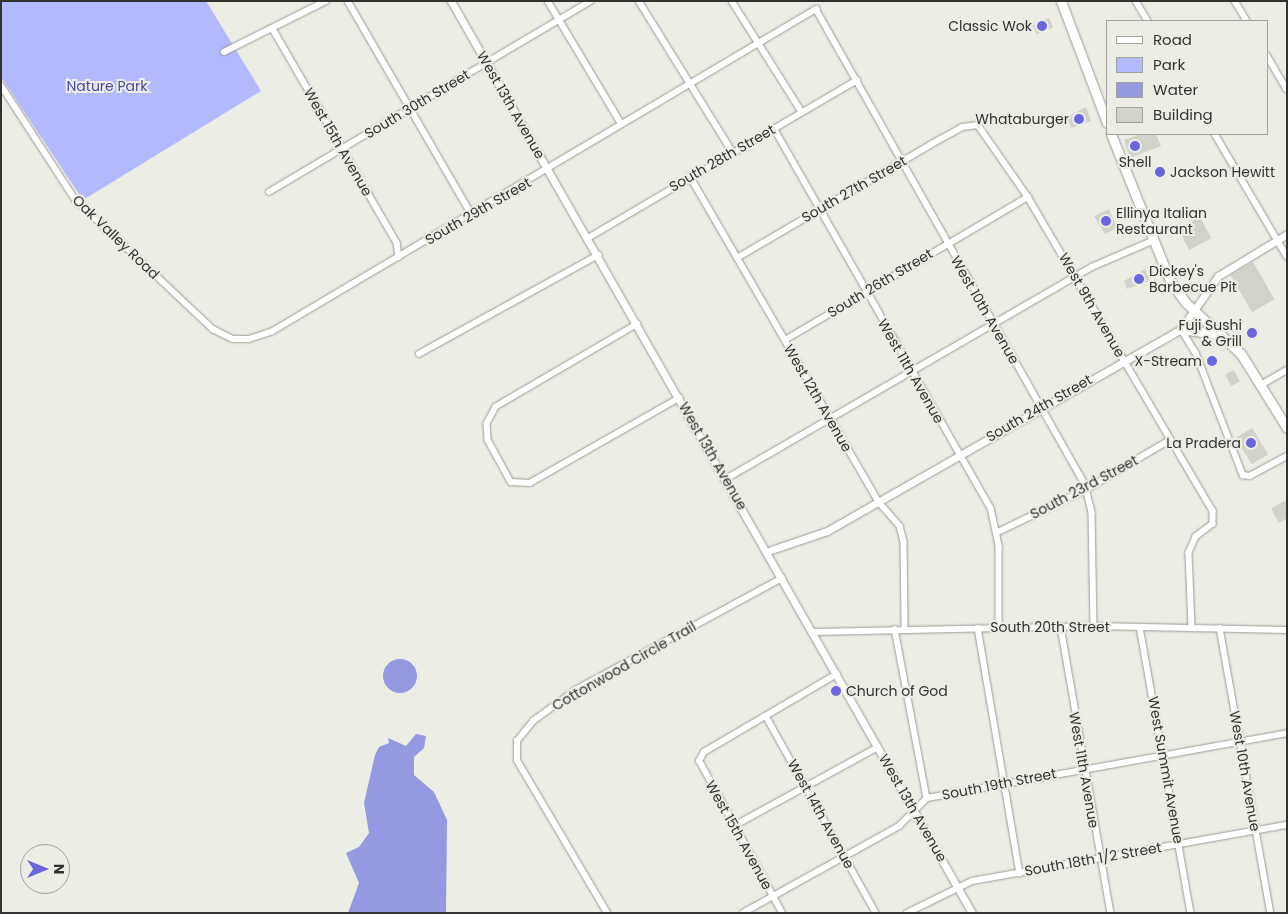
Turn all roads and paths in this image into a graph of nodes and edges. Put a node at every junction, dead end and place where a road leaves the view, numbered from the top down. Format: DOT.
graph roads {
  1 [pos="326,1"];
  2 [pos="348,1"];
  3 [pos="451,1"];
  4 [pos="548,1"];
  5 [pos="591,1"];
  6 [pos="640,1"];
  7 [pos="732,1"];
  8 [pos="1061,1"];
  9 [pos="1136,1"];
  10 [pos="1235,1"];
  11 [pos="816,9"];
  12 [pos="558,19"];
  13 [pos="1147,20"];
  14 [pos="1246,20"];
  15 [pos="273,29"];
  16 [pos="758,44"];
  17 [pos="224,52"];
  18 [pos="1268,57"];
  19 [pos="486,62"];
  20 [pos="857,80"];
  21 [pos="1,85"];
  22 [pos="690,85"];
  23 [pos="1287,89"];
  24 [pos="410,108"];
  25 [pos="1104,109"];
  26 [pos="802,112"];
  27 [pos="621,123"];
  28 [pos="974,125"];
  29 [pos="774,128"];
  30 [pos="1111,135"];
  31 [pos="1216,135"];
  32 [pos="342,150"];
  33 [pos="732,151"];
  34 [pos="902,161"];
  35 [pos="547,168"];
  36 [pos="690,176"];
  37 [pos="269,192"];
  38 [pos="1028,197"];
  39 [pos="819,209"];
  40 [pos="472,215"];
  41 [pos="1287,234"];
  42 [pos="588,238"];
  43 [pos="1277,240"];
  44 [pos="1152,241"];
  45 [pos="947,243"];
  46 [pos="598,255"];
  47 [pos="399,256"];
  48 [pos="1287,256"];
  49 [pos="737,258"];
  50 [pos="1075,276"];
  51 [pos="866,292"];
  52 [pos="1196,312"];
  53 [pos="638,324"];
  54 [pos="992,325"];
  55 [pos="1181,329"];
  56 [pos="267,334"];
  57 [pos="1222,335"];
  58 [pos="785,340"];
  59 [pos="419,354"];
  60 [pos="1123,360"];
  61 [pos="1287,370"];
  62 [pos="912,373"];
  63 [pos="1261,385"];
  64 [pos="679,398"];
  65 [pos="1041,408"];
  66 [pos="831,421"];
  67 [pos="1287,428"];
  68 [pos="1170,440"];
  69 [pos="959,453"];
  70 [pos="1287,456"];
  71 [pos="726,479"];
  72 [pos="1087,489"];
  73 [pos="879,502"];
  74 [pos="998,532"];
  75 [pos="768,551"];
  76 [pos="782,578"];
  77 [pos="1094,626"];
  78 [pos="1000,627"];
  79 [pos="1061,627"];
  80 [pos="1140,627"];
  81 [pos="905,628"];
  82 [pos="978,628"];
  83 [pos="1192,628"];
  84 [pos="1220,628"];
  85 [pos="895,629"];
  86 [pos="1287,630"];
  87 [pos="814,632"];
  88 [pos="837,674"];
  89 [pos="766,716"];
  90 [pos="1287,733"];
  91 [pos="1240,741"];
  92 [pos="878,747"];
  93 [pos="1163,754"];
  94 [pos="1084,769"];
  95 [pos="1004,784"];
  96 [pos="805,786"];
  97 [pos="927,798"];
  98 [pos="913,810"];
  99 [pos="1287,825"];
  100 [pos="734,826"];
  101 [pos="1255,830"];
  102 [pos="1180,844"];
  103 [pos="844,856"];
  104 [pos="1100,858"];
  105 [pos="1020,873"];
  106 [pos="956,885"];
  107 [pos="773,896"];
  108 [pos="607,913"];
  109 [pos="743,913"];
  110 [pos="782,913"];
  111 [pos="876,913"];
  112 [pos="907,913"];
  113 [pos="972,913"];
  114 [pos="1111,913"];
  115 [pos="1191,913"];
  116 [pos="1271,913"];
  1 -- 15 [label="street"];
  2 -- 24 [label="street"];
  3 -- 19 [label="street, West 13th Avenue"];
  4 -- 12 [label="street"];
  5 -- 12 [label="street, South 30th Street"];
  6 -- 22 [label="street"];
  7 -- 16 [label="street"];
  8 -- 25 [label="main road"];
  9 -- 13 [label="street"];
  10 -- 14 [label="street"];
  11 -- 16 [label="street, South 29th Street"];
  11 -- 20 [label="street, West 10th Avenue"];
  12 -- 19 [label="street, South 30th Street"];
  12 -- 27 [label="street"];
  15 -- 17 [label="street"];
  15 -- 32 [label="street, West 15th Avenue"];
  16 -- 22 [label="street, South 29th Street"];
  16 -- 26 [label="street"];
  18 -- 23 [label="street"];
  19 -- 24 [label="street, South 30th Street"];
  19 -- 35 [label="street, West 13th Avenue"];
  20 -- 26 [label="street, South 28th Street"];
  20 -- 34 [label="street, West 10th Avenue"];
  21 -- 56 [label="street, Oak Valley Road"];
  22 -- 27 [label="street, South 29th Street"];
  22 -- 33 [label="street"];
  24 -- 32 [label="street, South 30th Street"];
  24 -- 40 [label="street"];
  26 -- 29 [label="street, South 28th Street"];
  27 -- 35 [label="street, South 29th Street"];
  28 -- 34 [label="street, South 27th Street"];
  28 -- 38 [label="street, West 9th Avenue"];
  29 -- 33 [label="street, South 28th Street"];
  29 -- 39 [label="street, West 11th Avenue"];
  30 -- 44 [label="main road"];
  31 -- 43 [label="street"];
  32 -- 37 [label="street, South 30th Street"];
  32 -- 47 [label="street, West 15th Avenue"];
  33 -- 36 [label="street, South 28th Street"];
  34 -- 39 [label="street, South 27th Street"];
  34 -- 45 [label="street, West 10th Avenue"];
  35 -- 40 [label="street, South 29th Street"];
  35 -- 42 [label="street, West 13th Avenue"];
  36 -- 42 [label="street, South 28th Street"];
  36 -- 49 [label="street, West 12th Avenue"];
  38 -- 45 [label="street, South 26th Street"];
  38 -- 50 [label="street, West 9th Avenue"];
  39 -- 49 [label="street, South 27th Street"];
  39 -- 51 [label="street, West 11th Avenue"];
  40 -- 47 [label="street, South 29th Street"];
  41 -- 43 [label="street, South 24th Street"];
  42 -- 46 [label="street, West 13th Avenue"];
  43 -- 48 [label="street"];
  43 -- 52 [label="street, South 24th Street"];
  44 -- 50 [label="street"];
  44 -- 52 [label="main road"];
  45 -- 51 [label="street, South 26th Street"];
  45 -- 54 [label="street, West 10th Avenue"];
  46 -- 53 [label="street, West 13th Avenue"];
  46 -- 59 [label="street"];
  47 -- 56 [label="street, South 29th Street"];
  49 -- 58 [label="street, West 12th Avenue"];
  50 -- 54 [label="street"];
  50 -- 60 [label="street, West 9th Avenue"];
  51 -- 58 [label="street, South 26th Street"];
  51 -- 62 [label="street, West 11th Avenue"];
  52 -- 55 [label="street, South 24th Street"];
  52 -- 57 [label="main road"];
  53 -- 64 [label="street, West 13th Avenue"];
  53 -- 64 [label="street"];
  54 -- 62 [label="street"];
  54 -- 65 [label="street, West 10th Avenue"];
  55 -- 57 [label="main road"];
  55 -- 60 [label="street, South 24th Street"];
  55 -- 70 [label="street"];
  57 -- 63 [label="main road"];
  58 -- 66 [label="street, West 12th Avenue"];
  60 -- 65 [label="street, South 24th Street"];
  60 -- 68 [label="street, West 9th Avenue"];
  61 -- 63 [label="street"];
  62 -- 66 [label="street"];
  62 -- 69 [label="street, West 11th Avenue"];
  63 -- 67 [label="main road"];
  64 -- 71 [label="street, West 13th Avenue"];
  65 -- 69 [label="street, South 24th Street"];
  65 -- 72 [label="street, West 10th Avenue"];
  66 -- 71 [label="street"];
  66 -- 73 [label="street, West 12th Avenue"];
  68 -- 72 [label="street, South 23rd Street"];
  68 -- 83 [label="street, West 9th Avenue"];
  69 -- 73 [label="street, South 24th Street"];
  69 -- 74 [label="street, West 11th Avenue"];
  71 -- 75 [label="street, West 13th Avenue"];
  72 -- 74 [label="street, South 23rd Street"];
  72 -- 77 [label="street, West 10th Avenue"];
  73 -- 75 [label="street, South 24th Street"];
  73 -- 81 [label="street, West 12th Avenue"];
  74 -- 78 [label="street, West 11th Avenue"];
  75 -- 76 [label="street, West 13th Avenue"];
  76 -- 87 [label="street, West 13th Avenue"];
  76 -- 108 [label="street, Cottonwood Circle Trail"];
  77 -- 79 [label="street, South 20th Street"];
  77 -- 80 [label="street, South 20th Street"];
  78 -- 79 [label="street, South 20th Street"];
  78 -- 82 [label="street, South 20th Street"];
  79 -- 94 [label="street, West 11th Avenue"];
  80 -- 83 [label="street, South 20th Street"];
  80 -- 93 [label="street, West Summit Avenue"];
  81 -- 82 [label="street, South 20th Street"];
  81 -- 85 [label="street, South 20th Street"];
  82 -- 95 [label="street"];
  83 -- 84 [label="street, South 20th Street"];
  84 -- 86 [label="street, South 20th Street"];
  84 -- 91 [label="street, West 10th Avenue"];
  85 -- 87 [label="street, South 20th Street"];
  85 -- 97 [label="street"];
  87 -- 88 [label="street, West 13th Avenue"];
  88 -- 89 [label="street"];
  88 -- 92 [label="street, West 13th Avenue"];
  89 -- 96 [label="street, West 14th Avenue"];
  89 -- 100 [label="street, West 15th Avenue"];
  90 -- 91 [label="street, South 19th Street"];
  91 -- 93 [label="street, South 19th Street"];
  91 -- 101 [label="street, West 10th Avenue"];
  92 -- 96 [label="street"];
  92 -- 98 [label="street, West 13th Avenue"];
  93 -- 94 [label="street, South 19th Street"];
  93 -- 102 [label="street, West Summit Avenue"];
  94 -- 95 [label="street, South 19th Street"];
  94 -- 104 [label="street, West 11th Avenue"];
  95 -- 97 [label="street, South 19th Street"];
  95 -- 105 [label="street"];
  96 -- 100 [label="street"];
  96 -- 103 [label="street, West 14th Avenue"];
  97 -- 98 [label="street, South 19th Street"];
  98 -- 103 [label="street, South 19th Street"];
  98 -- 106 [label="street, West 13th Avenue"];
  99 -- 101 [label="street, South 18th 1/2 Street"];
  100 -- 107 [label="street, West 15th Avenue"];
  101 -- 102 [label="street, South 18th 1/2 Street"];
  101 -- 116 [label="street, West 10th Avenue"];
  102 -- 104 [label="street, South 18th 1/2 Street"];
  102 -- 115 [label="street, West Summit Avenue"];
  103 -- 107 [label="street, South 19th Street"];
  103 -- 111 [label="street, West 14th Avenue"];
  104 -- 105 [label="street, South 18th 1/2 Street"];
  104 -- 114 [label="street, West 11th Avenue"];
  105 -- 106 [label="street, South 18th 1/2 Street"];
  106 -- 112 [label="street, South 18th 1/2 Street"];
  106 -- 113 [label="street, West 13th Avenue"];
  107 -- 109 [label="street, South 19th Street"];
  107 -- 110 [label="street, West 15th Avenue"];
}
